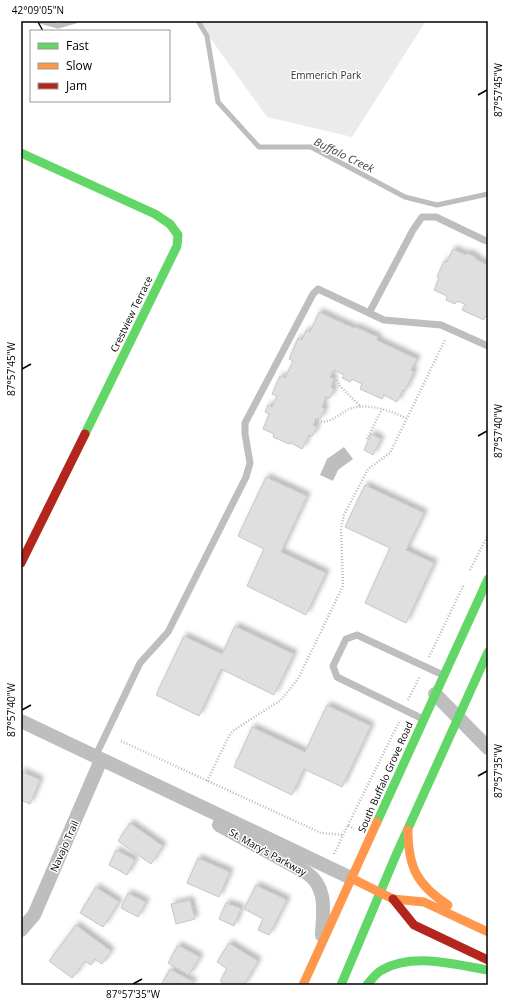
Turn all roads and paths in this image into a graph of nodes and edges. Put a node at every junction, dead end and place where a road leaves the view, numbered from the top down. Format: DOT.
graph roads {
  1 [pos="21,153"];
  2 [pos="488,241"];
  3 [pos="369,313"];
  4 [pos="450,329"];
  5 [pos="488,346"];
  6 [pos="337,380"];
  7 [pos="361,407"];
  8 [pos="382,409"];
  9 [pos="406,418"];
  10 [pos="315,420"];
  11 [pos="367,439"];
  12 [pos="488,535"];
  13 [pos="21,563"];
  14 [pos="470,570"];
  15 [pos="467,577"];
  16 [pos="488,579"];
  17 [pos="488,652"];
  18 [pos="424,666"];
  19 [pos="443,675"];
  20 [pos="435,694"];
  21 [pos="404,710"];
  22 [pos="458,717"];
  23 [pos="424,719"];
  24 [pos="21,721"];
  25 [pos="121,741"];
  26 [pos="488,748"];
  27 [pos="98,758"];
  28 [pos="207,781"];
  29 [pos="188,801"];
  30 [pos="348,825"];
  31 [pos="408,828"];
  32 [pos="343,835"];
  33 [pos="351,878"];
  34 [pos="380,893"];
  35 [pos="393,899"];
  36 [pos="471,924"];
  37 [pos="21,930"];
  38 [pos="488,932"];
  39 [pos="322,942"];
  40 [pos="488,960"];
  41 [pos="488,970"];
  42 [pos="303,985"];
  43 [pos="341,985"];
  44 [pos="367,985"];
  1 -- 13 [label="main road, Crestview Terrace"];
  2 -- 3 [label="lane"];
  3 -- 4 [label="lane"];
  3 -- 27 [label="lane"];
  4 -- 5 [label="lane"];
  4 -- 9 [label="path"];
  6 -- 7 [label="path"];
  7 -- 8 [label="path"];
  7 -- 10 [label="path"];
  8 -- 9 [label="path"];
  8 -- 11 [label="path"];
  9 -- 28 [label="path"];
  12 -- 14 [label="path"];
  15 -- 18 [label="path"];
  16 -- 19 [label="main road, South Buffalo Grove Road"];
  17 -- 22 [label="main road"];
  18 -- 19 [label="lane"];
  18 -- 21 [label="path"];
  18 -- 21 [label="lane"];
  19 -- 20 [label="main road, South Buffalo Grove Road"];
  20 -- 22 [label="street"];
  20 -- 23 [label="main road, South Buffalo Grove Road"];
  21 -- 23 [label="lane"];
  21 -- 30 [label="path"];
  22 -- 26 [label="street"];
  22 -- 31 [label="main road"];
  23 -- 33 [label="main road, South Buffalo Grove Road"];
  24 -- 27 [label="street, St. Mary's Parkway"];
  25 -- 28 [label="path"];
  27 -- 29 [label="street, St. Mary's Parkway"];
  27 -- 37 [label="street, Navajo Trail"];
  28 -- 32 [label="path"];
  29 -- 33 [label="street, St. Mary's Parkway"];
  29 -- 39 [label="street, St. Mary's Parkway"];
  31 -- 34 [label="main road"];
  31 -- 36 [label="main road"];
  33 -- 34 [label="main road"];
  33 -- 39 [label="main road, South Buffalo Grove Road"];
  34 -- 35 [label="main road"];
  34 -- 43 [label="main road"];
  35 -- 36 [label="main road"];
  35 -- 40 [label="main road"];
  36 -- 38 [label="main road"];
  39 -- 42 [label="main road, South Buffalo Grove Road"];
  41 -- 44 [label="main road"];
}
